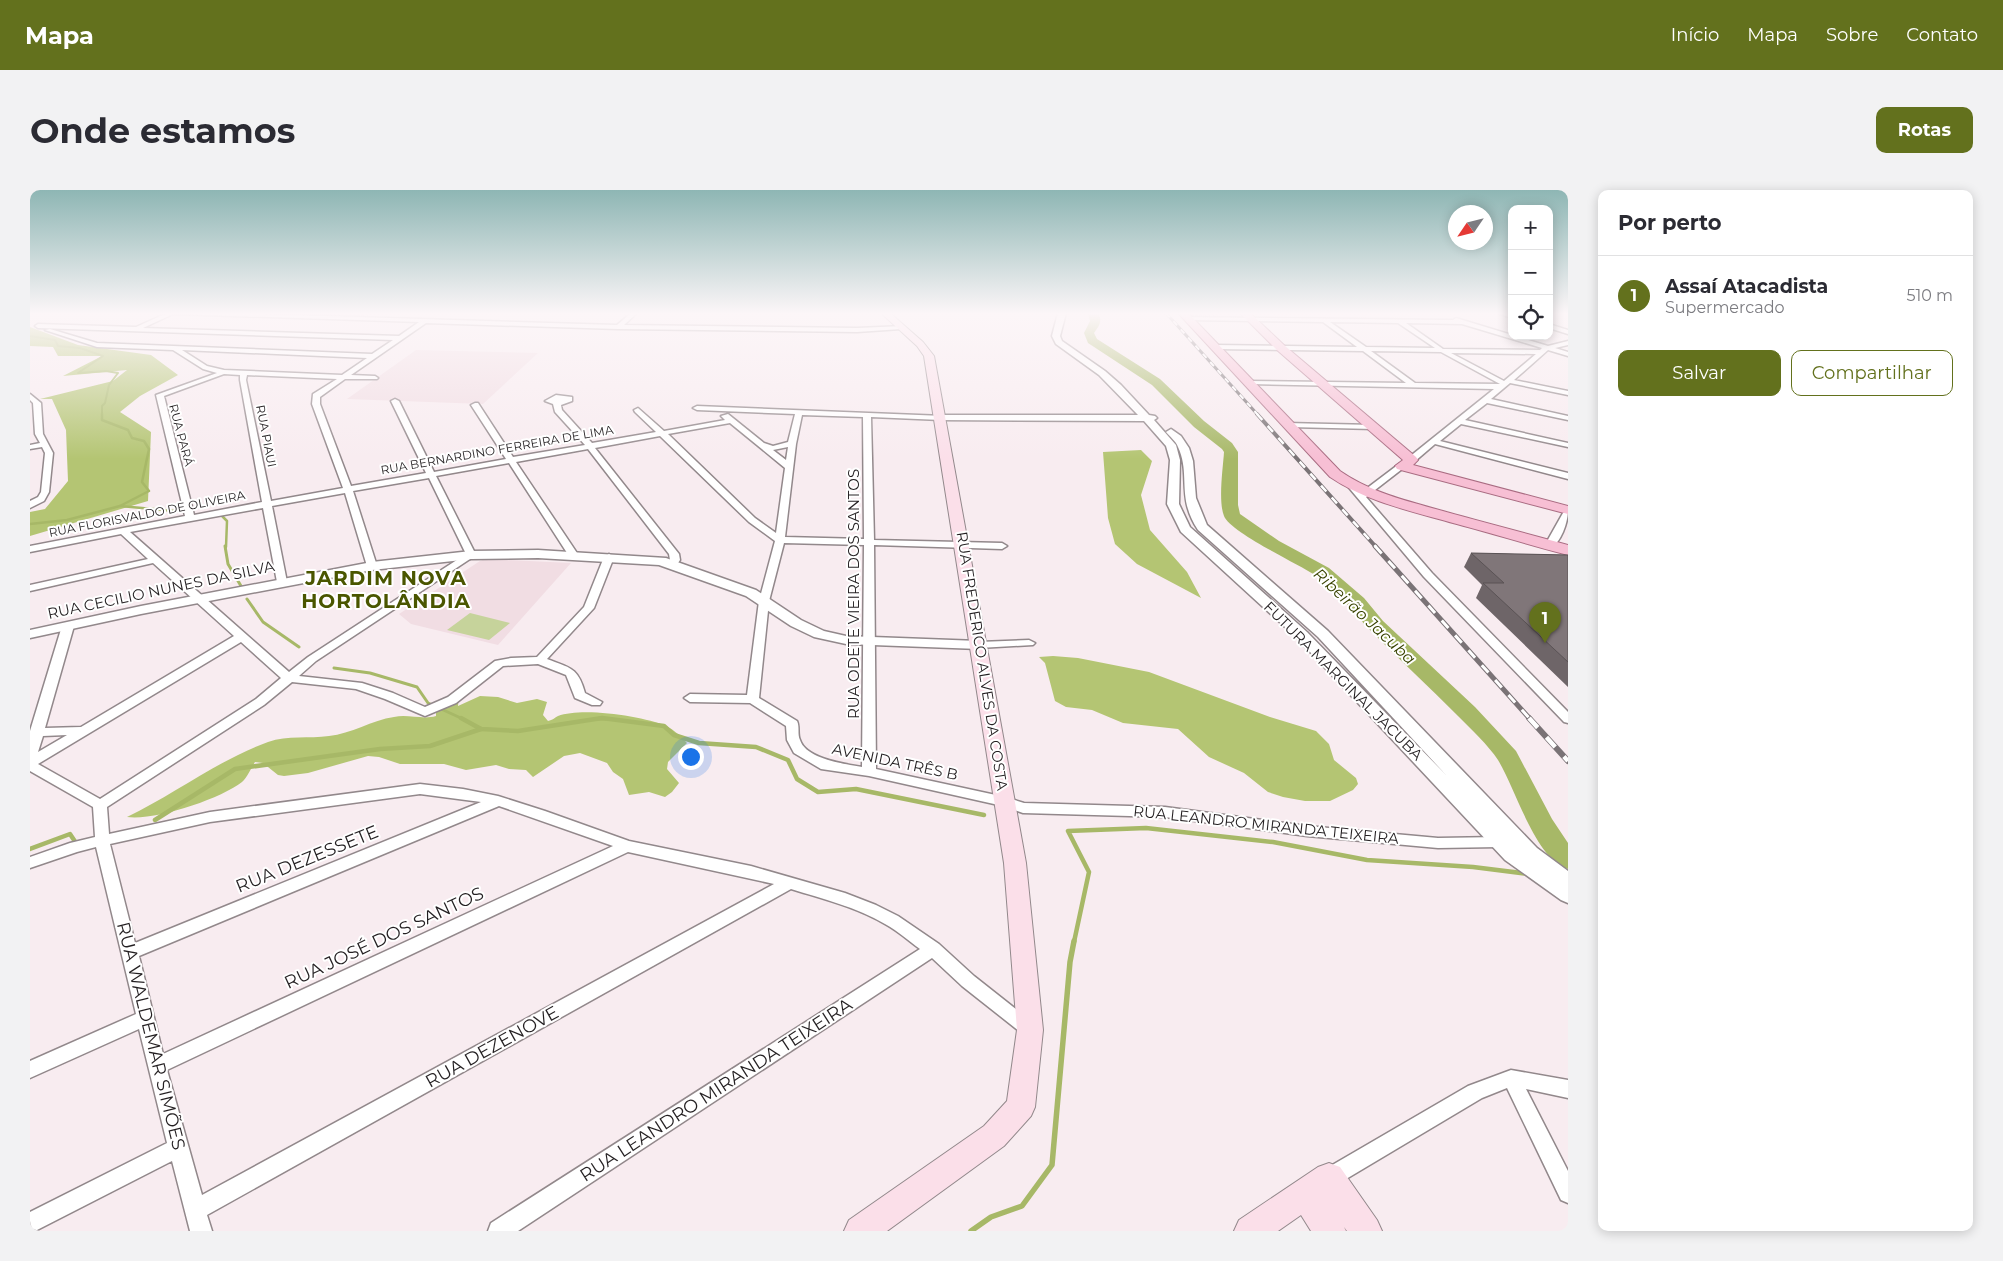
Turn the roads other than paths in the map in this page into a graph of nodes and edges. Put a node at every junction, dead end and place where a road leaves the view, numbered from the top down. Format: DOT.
graph roads {
  1 [pos="195,362"];
  2 [pos="364,362"];
  3 [pos="930,362"];
  4 [pos="1086,362"];
  5 [pos="1096,362"];
  6 [pos="1230,362"];
  7 [pos="1297,362"];
  8 [pos="1381,362"];
  9 [pos="1463,362"];
  10 [pos="1531,362"];
  11 [pos="224,372"];
  12 [pos="244,373"];
  13 [pos="343,376"];
  14 [pos="374,378"];
  15 [pos="1250,382"];
  16 [pos="1323,383"];
  17 [pos="1505,384"];
  18 [pos="1413,385"];
  19 [pos="1568,393"];
  20 [pos="30,396"];
  21 [pos="1485,400"];
  22 [pos="395,402"];
  23 [pos="557,403"];
  24 [pos="34,404"];
  25 [pos="475,405"];
  26 [pos="697,408"];
  27 [pos="720,409"];
  28 [pos="638,410"];
  29 [pos="799,413"];
  30 [pos="867,415"];
  31 [pos="942,418"];
  32 [pos="1152,418"];
  33 [pos="1568,418"];
  34 [pos="730,421"];
  35 [pos="1459,421"];
  36 [pos="1289,424"];
  37 [pos="1374,427"];
  38 [pos="662,433"];
  39 [pos="1436,442"];
  40 [pos="44,444"];
  41 [pos="792,444"];
  42 [pos="760,445"];
  43 [pos="1568,445"];
  44 [pos="590,446"];
  45 [pos="30,447"];
  46 [pos="1397,447"];
  47 [pos="1426,449"];
  48 [pos="512,460"];
  49 [pos="1407,463"];
  50 [pos="789,467"];
  51 [pos="432,475"];
  52 [pos="1568,476"];
  53 [pos="348,490"];
  54 [pos="1364,495"];
  55 [pos="268,504"];
  56 [pos="30,505"];
  57 [pos="1568,511"];
  58 [pos="190,518"];
  59 [pos="776,519"];
  60 [pos="752,520"];
  61 [pos="123,531"];
  62 [pos="780,540"];
  63 [pos="869,542"];
  64 [pos="1550,545"];
  65 [pos="962,546"];
  66 [pos="1002,546"];
  67 [pos="30,549"];
  68 [pos="1568,550"];
  69 [pos="472,555"];
  70 [pos="574,556"];
  71 [pos="609,557"];
  72 [pos="154,560"];
  73 [pos="672,564"];
  74 [pos="372,566"];
  75 [pos="282,582"];
  76 [pos="30,588"];
  77 [pos="199,599"];
  78 [pos="764,601"];
  79 [pos="68,626"];
  80 [pos="30,634"];
  81 [pos="241,637"];
  82 [pos="868,641"];
  83 [pos="1029,643"];
  84 [pos="978,644"];
  85 [pos="540,660"];
  86 [pos="288,678"];
  87 [pos="690,698"];
  88 [pos="753,699"];
  89 [pos="596,702"];
  90 [pos="1568,719"];
  91 [pos="82,731"];
  92 [pos="36,732"];
  93 [pos="30,757"];
  94 [pos="30,764"];
  95 [pos="869,772"];
  96 [pos="498,801"];
  97 [pos="1005,802"];
  98 [pos="100,804"];
  99 [pos="102,840"];
  100 [pos="1499,842"];
  101 [pos="627,846"];
  102 [pos="30,863"];
  103 [pos="788,884"];
  104 [pos="1562,884"];
  105 [pos="933,949"];
  106 [pos="130,952"];
  107 [pos="145,1018"];
  108 [pos="1030,1030"];
  109 [pos="157,1066"];
  110 [pos="30,1070"];
  111 [pos="1511,1078"];
  112 [pos="1568,1089"];
  113 [pos="179,1147"];
  114 [pos="1318,1187"];
  115 [pos="1568,1193"];
  116 [pos="196,1210"];
  117 [pos="30,1223"];
  118 [pos="201,1231"];
  119 [pos="499,1231"];
  120 [pos="860,1231"];
  121 [pos="1250,1231"];
  122 [pos="1330,1231"];
  123 [pos="1366,1231"];
  1 -- 11 [label="street"];
  2 -- 13 [label="street"];
  3 -- 31 [label="main road, RUA FREDERICO ALVES DA COSTA"];
  4 -- 32 [label="street, FUTURA MARGINAL JACUBA"];
  5 -- 32 [label="street, FUTURA MARGINAL JACUBA"];
  6 -- 15 [label="main road"];
  7 -- 16 [label="main road"];
  8 -- 18 [label="street"];
  9 -- 17 [label="street"];
  10 -- 17 [label="street"];
  11 -- 12 [label="street"];
  11 -- 58 [label="street, RUA PARÁ"];
  12 -- 13 [label="street"];
  12 -- 55 [label="street, RUA PIAUI"];
  13 -- 14 [label="street"];
  13 -- 53 [label="street"];
  15 -- 16 [label="street"];
  15 -- 36 [label="main road"];
  16 -- 18 [label="street"];
  16 -- 37 [label="main road"];
  17 -- 18 [label="street"];
  17 -- 19 [label="street"];
  17 -- 21 [label="street"];
  20 -- 24 [label="street"];
  21 -- 33 [label="street"];
  21 -- 35 [label="street"];
  22 -- 51 [label="street"];
  23 -- 44 [label="street"];
  24 -- 40 [label="street"];
  25 -- 48 [label="street"];
  26 -- 27 [label="street"];
  27 -- 29 [label="street"];
  27 -- 34 [label="street"];
  28 -- 38 [label="street"];
  29 -- 30 [label="street"];
  29 -- 41 [label="street"];
  30 -- 31 [label="street"];
  30 -- 63 [label="street, RUA ODETE VIEIRA DOS SANTOS"];
  31 -- 32 [label="street"];
  31 -- 65 [label="main road, RUA FREDERICO ALVES DA COSTA"];
  32 -- 100 [label="street, FUTURA MARGINAL JACUBA"];
  32 -- 104 [label="street, FUTURA MARGINAL JACUBA"];
  34 -- 38 [label="street, RUA BERNARDINO FERREIRA DE LIMA"];
  34 -- 42 [label="street"];
  35 -- 39 [label="street"];
  35 -- 43 [label="street"];
  36 -- 37 [label="street"];
  36 -- 54 [label="main road"];
  37 -- 46 [label="main road"];
  38 -- 44 [label="street, RUA BERNARDINO FERREIRA DE LIMA"];
  38 -- 60 [label="street"];
  39 -- 47 [label="street"];
  39 -- 52 [label="street"];
  40 -- 45 [label="street"];
  40 -- 56 [label="street"];
  41 -- 42 [label="street"];
  41 -- 50 [label="street"];
  42 -- 50 [label="street"];
  44 -- 48 [label="street, RUA BERNARDINO FERREIRA DE LIMA"];
  44 -- 73 [label="street"];
  46 -- 47 [label="street"];
  46 -- 49 [label="main road"];
  47 -- 49 [label="street"];
  48 -- 51 [label="street, RUA BERNARDINO FERREIRA DE LIMA"];
  48 -- 70 [label="street"];
  49 -- 54 [label="street"];
  49 -- 57 [label="main road"];
  50 -- 59 [label="street"];
  51 -- 53 [label="street, RUA BERNARDINO FERREIRA DE LIMA"];
  51 -- 69 [label="street"];
  53 -- 55 [label="street, RUA BERNARDINO FERREIRA DE LIMA"];
  53 -- 74 [label="street"];
  54 -- 64 [label="main road"];
  54 -- 90 [label="street"];
  55 -- 58 [label="street, RUA FLORISVALDO DE OLIVEIRA"];
  55 -- 75 [label="street, RUA PIAUI"];
  57 -- 64 [label="street"];
  58 -- 61 [label="street, RUA FLORISVALDO DE OLIVEIRA"];
  59 -- 60 [label="street"];
  59 -- 62 [label="street"];
  60 -- 62 [label="street"];
  61 -- 67 [label="street, RUA FLORISVALDO DE OLIVEIRA"];
  61 -- 72 [label="street"];
  62 -- 63 [label="street"];
  62 -- 78 [label="street"];
  63 -- 65 [label="street"];
  63 -- 82 [label="street, RUA ODETE VIEIRA DOS SANTOS"];
  64 -- 68 [label="main road"];
  65 -- 66 [label="street"];
  65 -- 84 [label="main road, RUA FREDERICO ALVES DA COSTA"];
  69 -- 70 [label="street, RUA CECILIO NUNES DA SILVA"];
  69 -- 74 [label="street, RUA CECILIO NUNES DA SILVA"];
  69 -- 86 [label="street"];
  70 -- 71 [label="street, RUA CECILIO NUNES DA SILVA"];
  71 -- 73 [label="street, RUA CECILIO NUNES DA SILVA"];
  71 -- 85 [label="street"];
  72 -- 76 [label="street"];
  72 -- 77 [label="street"];
  73 -- 78 [label="street, RUA CECILIO NUNES DA SILVA"];
  74 -- 75 [label="street, RUA CECILIO NUNES DA SILVA"];
  75 -- 77 [label="street, RUA CECILIO NUNES DA SILVA"];
  77 -- 79 [label="street, RUA CECILIO NUNES DA SILVA"];
  77 -- 81 [label="street"];
  78 -- 82 [label="street, RUA CECILIO NUNES DA SILVA"];
  78 -- 88 [label="street"];
  79 -- 80 [label="street, RUA CECILIO NUNES DA SILVA"];
  79 -- 92 [label="street"];
  81 -- 86 [label="street"];
  81 -- 91 [label="street"];
  82 -- 84 [label="street, RUA CECILIO NUNES DA SILVA"];
  82 -- 95 [label="street, RUA ODETE VIEIRA DOS SANTOS"];
  83 -- 84 [label="street, RUA CECILIO NUNES DA SILVA"];
  84 -- 97 [label="main road, RUA FREDERICO ALVES DA COSTA"];
  85 -- 86 [label="street"];
  85 -- 89 [label="street"];
  86 -- 98 [label="street"];
  87 -- 88 [label="street"];
  88 -- 95 [label="street, AVENIDA TRÊS B"];
  91 -- 92 [label="street"];
  91 -- 94 [label="street"];
  92 -- 93 [label="street"];
  94 -- 98 [label="street"];
  95 -- 97 [label="street, AVENIDA TRÊS B"];
  96 -- 99 [label="street"];
  96 -- 101 [label="street"];
  96 -- 106 [label="street, RUA DEZESSETE"];
  97 -- 100 [label="street, RUA LEANDRO MIRANDA TEIXEIRA"];
  97 -- 108 [label="main road, RUA FREDERICO ALVES DA COSTA"];
  98 -- 99 [label="street, RUA WALDEMAR SIMÕES"];
  99 -- 102 [label="street"];
  99 -- 106 [label="street, RUA WALDEMAR SIMÕES"];
  100 -- 104 [label="street, FUTURA MARGINAL JACUBA"];
  101 -- 103 [label="street"];
  101 -- 109 [label="street, RUA JOSÉ DOS SANTOS"];
  103 -- 105 [label="street"];
  103 -- 116 [label="street, RUA DEZENOVE"];
  105 -- 108 [label="street"];
  105 -- 119 [label="street, RUA LEANDRO MIRANDA TEIXEIRA"];
  106 -- 107 [label="street, RUA WALDEMAR SIMÕES"];
  107 -- 109 [label="street, RUA WALDEMAR SIMÕES"];
  107 -- 110 [label="street"];
  108 -- 120 [label="main road, RUA FREDERICO ALVES DA COSTA"];
  109 -- 113 [label="street, RUA WALDEMAR SIMÕES"];
  111 -- 112 [label="street"];
  111 -- 114 [label="street"];
  111 -- 115 [label="street"];
  113 -- 116 [label="street, RUA WALDEMAR SIMÕES"];
  113 -- 117 [label="street"];
  114 -- 121 [label="main road"];
  114 -- 122 [label="main road"];
  114 -- 123 [label="main road"];
  116 -- 118 [label="street, RUA WALDEMAR SIMÕES"];
}
